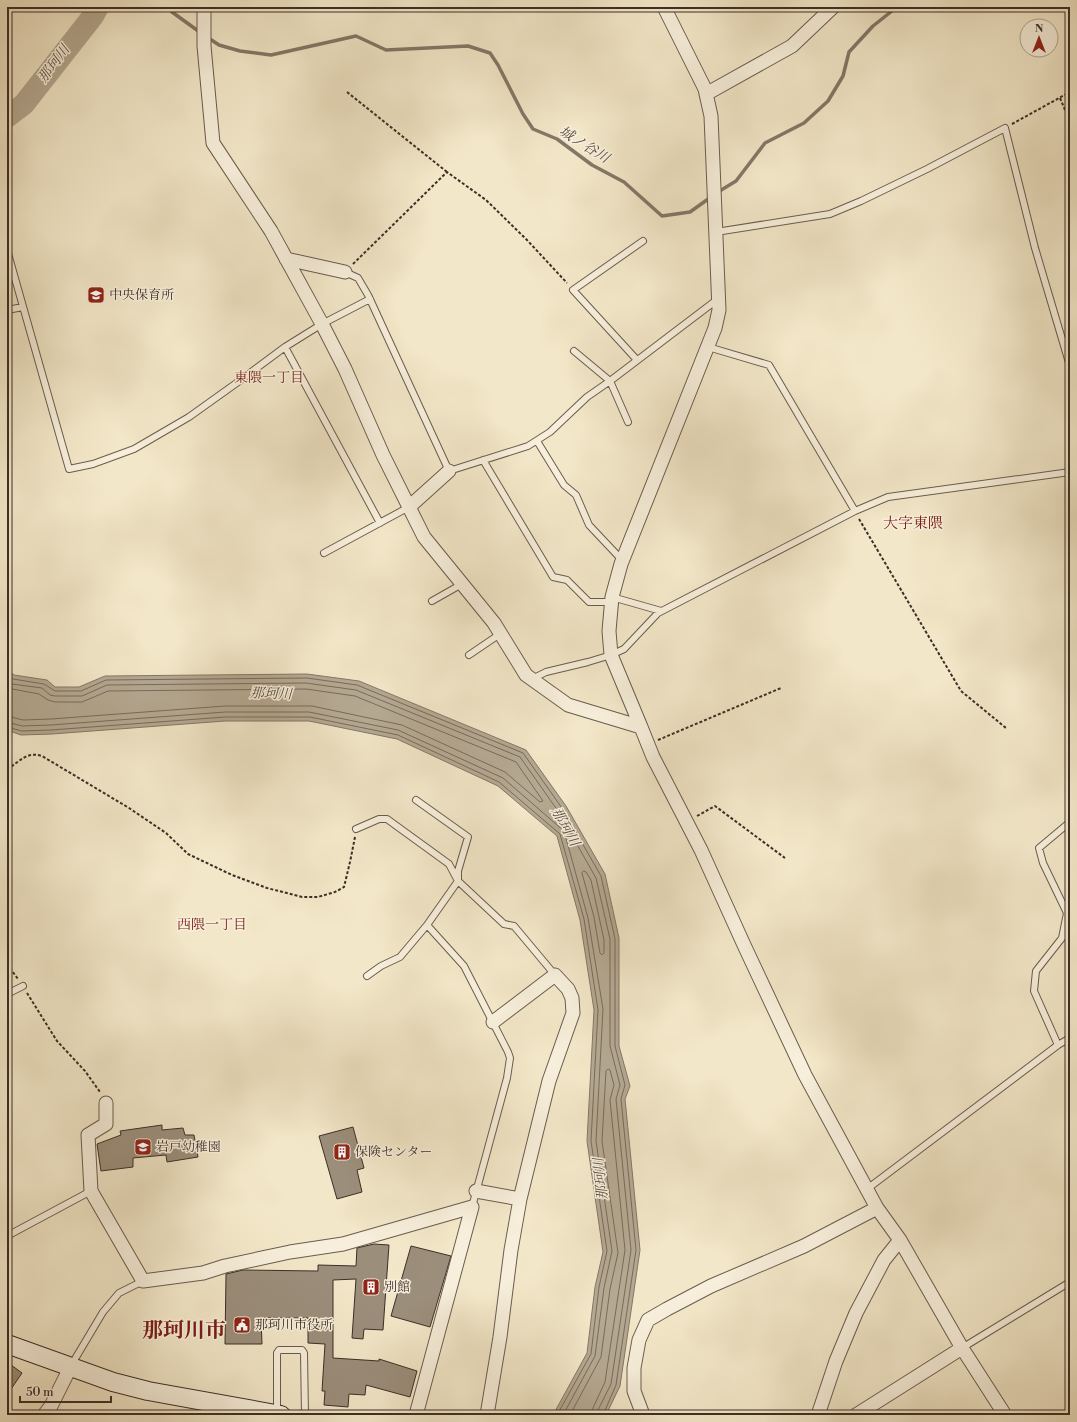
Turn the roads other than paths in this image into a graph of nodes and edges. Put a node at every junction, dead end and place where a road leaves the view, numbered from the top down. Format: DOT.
graph roads {
  1 [pos="664,7"];
  2 [pos="833,7"];
  3 [pos="204,13"];
  4 [pos="706,94"];
  5 [pos="716,232"];
  6 [pos="643,241"];
  7 [pos="7,250"];
  8 [pos="286,259"];
  9 [pos="345,272"];
  10 [pos="719,298"];
  11 [pos="370,299"];
  12 [pos="23,307"];
  13 [pos="7,310"];
  14 [pos="322,324"];
  15 [pos="285,347"];
  16 [pos="708,347"];
  17 [pos="574,351"];
  18 [pos="637,360"];
  19 [pos="1070,366"];
  20 [pos="610,381"];
  21 [pos="628,422"];
  22 [pos="537,440"];
  23 [pos="483,460"];
  24 [pos="449,471"];
  25 [pos="1070,472"];
  26 [pos="409,507"];
  27 [pos="855,511"];
  28 [pos="380,523"];
  29 [pos="324,553"];
  30 [pos="623,560"];
  31 [pos="462,584"];
  32 [pos="612,599"];
  33 [pos="432,601"];
  34 [pos="661,611"];
  35 [pos="500,634"];
  36 [pos="469,655"];
  37 [pos="611,655"];
  38 [pos="532,679"];
  39 [pos="641,727"];
  40 [pos="416,800"];
  41 [pos="1070,822"];
  42 [pos="356,829"];
  43 [pos="458,881"];
  44 [pos="427,925"];
  45 [pos="555,975"];
  46 [pos="367,976"];
  47 [pos="23,986"];
  48 [pos="7,994"];
  49 [pos="493,1022"];
  50 [pos="1070,1038"];
  51 [pos="1058,1045"];
  52 [pos="106,1103"];
  53 [pos="867,1189"];
  54 [pos="91,1191"];
  55 [pos="476,1191"];
  56 [pos="520,1199"];
  57 [pos="472,1207"];
  58 [pos="877,1208"];
  59 [pos="7,1236"];
  60 [pos="900,1240"];
  61 [pos="143,1281"];
  62 [pos="1070,1282"];
  63 [pos="7,1344"];
  64 [pos="962,1348"];
  65 [pos="71,1366"];
  66 [pos="44,1415"];
  67 [pos="279,1415"];
  68 [pos="305,1415"];
  69 [pos="416,1415"];
  70 [pos="487,1415"];
  71 [pos="642,1415"];
  72 [pos="818,1415"];
  73 [pos="856,1415"];
  74 [pos="1005,1415"];
  1 -- 4 [label="street"];
  2 -- 4 [label="street"];
  3 -- 8 [label="street"];
  4 -- 5 [label="street"];
  5 -- 10 [label="street"];
  5 -- 19 [label="lane"];
  6 -- 18 [label="lane"];
  7 -- 12 [label="lane"];
  8 -- 9 [label="street"];
  8 -- 14 [label="street"];
  9 -- 11 [label="lane"];
  10 -- 16 [label="street"];
  10 -- 18 [label="lane"];
  11 -- 14 [label="lane"];
  11 -- 24 [label="lane"];
  12 -- 13 [label="lane"];
  12 -- 15 [label="lane"];
  14 -- 15 [label="lane"];
  14 -- 26 [label="street"];
  15 -- 28 [label="lane"];
  16 -- 27 [label="lane"];
  16 -- 30 [label="street"];
  17 -- 20 [label="lane"];
  18 -- 20 [label="lane"];
  20 -- 21 [label="lane"];
  20 -- 22 [label="lane"];
  22 -- 23 [label="lane"];
  22 -- 30 [label="lane"];
  23 -- 24 [label="lane"];
  23 -- 32 [label="lane"];
  24 -- 26 [label="street"];
  25 -- 27 [label="lane"];
  26 -- 28 [label="lane"];
  26 -- 31 [label="street"];
  27 -- 34 [label="lane"];
  28 -- 29 [label="lane"];
  30 -- 32 [label="street"];
  31 -- 33 [label="lane"];
  31 -- 35 [label="street"];
  32 -- 34 [label="lane"];
  32 -- 37 [label="street"];
  34 -- 37 [label="lane"];
  35 -- 36 [label="lane"];
  35 -- 38 [label="street"];
  37 -- 38 [label="lane"];
  37 -- 39 [label="street"];
  38 -- 39 [label="street"];
  39 -- 53 [label="street"];
  40 -- 43 [label="lane"];
  41 -- 51 [label="lane"];
  42 -- 43 [label="lane"];
  43 -- 44 [label="lane"];
  43 -- 45 [label="lane"];
  44 -- 46 [label="lane"];
  44 -- 49 [label="lane"];
  45 -- 49 [label="street"];
  45 -- 56 [label="street"];
  47 -- 48 [label="lane"];
  49 -- 55 [label="lane"];
  50 -- 51 [label="lane"];
  51 -- 53 [label="lane"];
  52 -- 54 [label="street"];
  53 -- 58 [label="street"];
  54 -- 59 [label="lane"];
  54 -- 61 [label="street"];
  55 -- 56 [label="street"];
  55 -- 57 [label="lane"];
  56 -- 70 [label="street"];
  57 -- 61 [label="street"];
  57 -- 69 [label="street"];
  58 -- 60 [label="street"];
  58 -- 71 [label="street"];
  60 -- 64 [label="street"];
  60 -- 72 [label="street"];
  61 -- 65 [label="lane"];
  62 -- 64 [label="lane"];
  63 -- 65 [label="street"];
  64 -- 73 [label="street"];
  64 -- 74 [label="street"];
  65 -- 66 [label="street"];
  65 -- 67 [label="street"];
  67 -- 68 [label="lane"];
}
